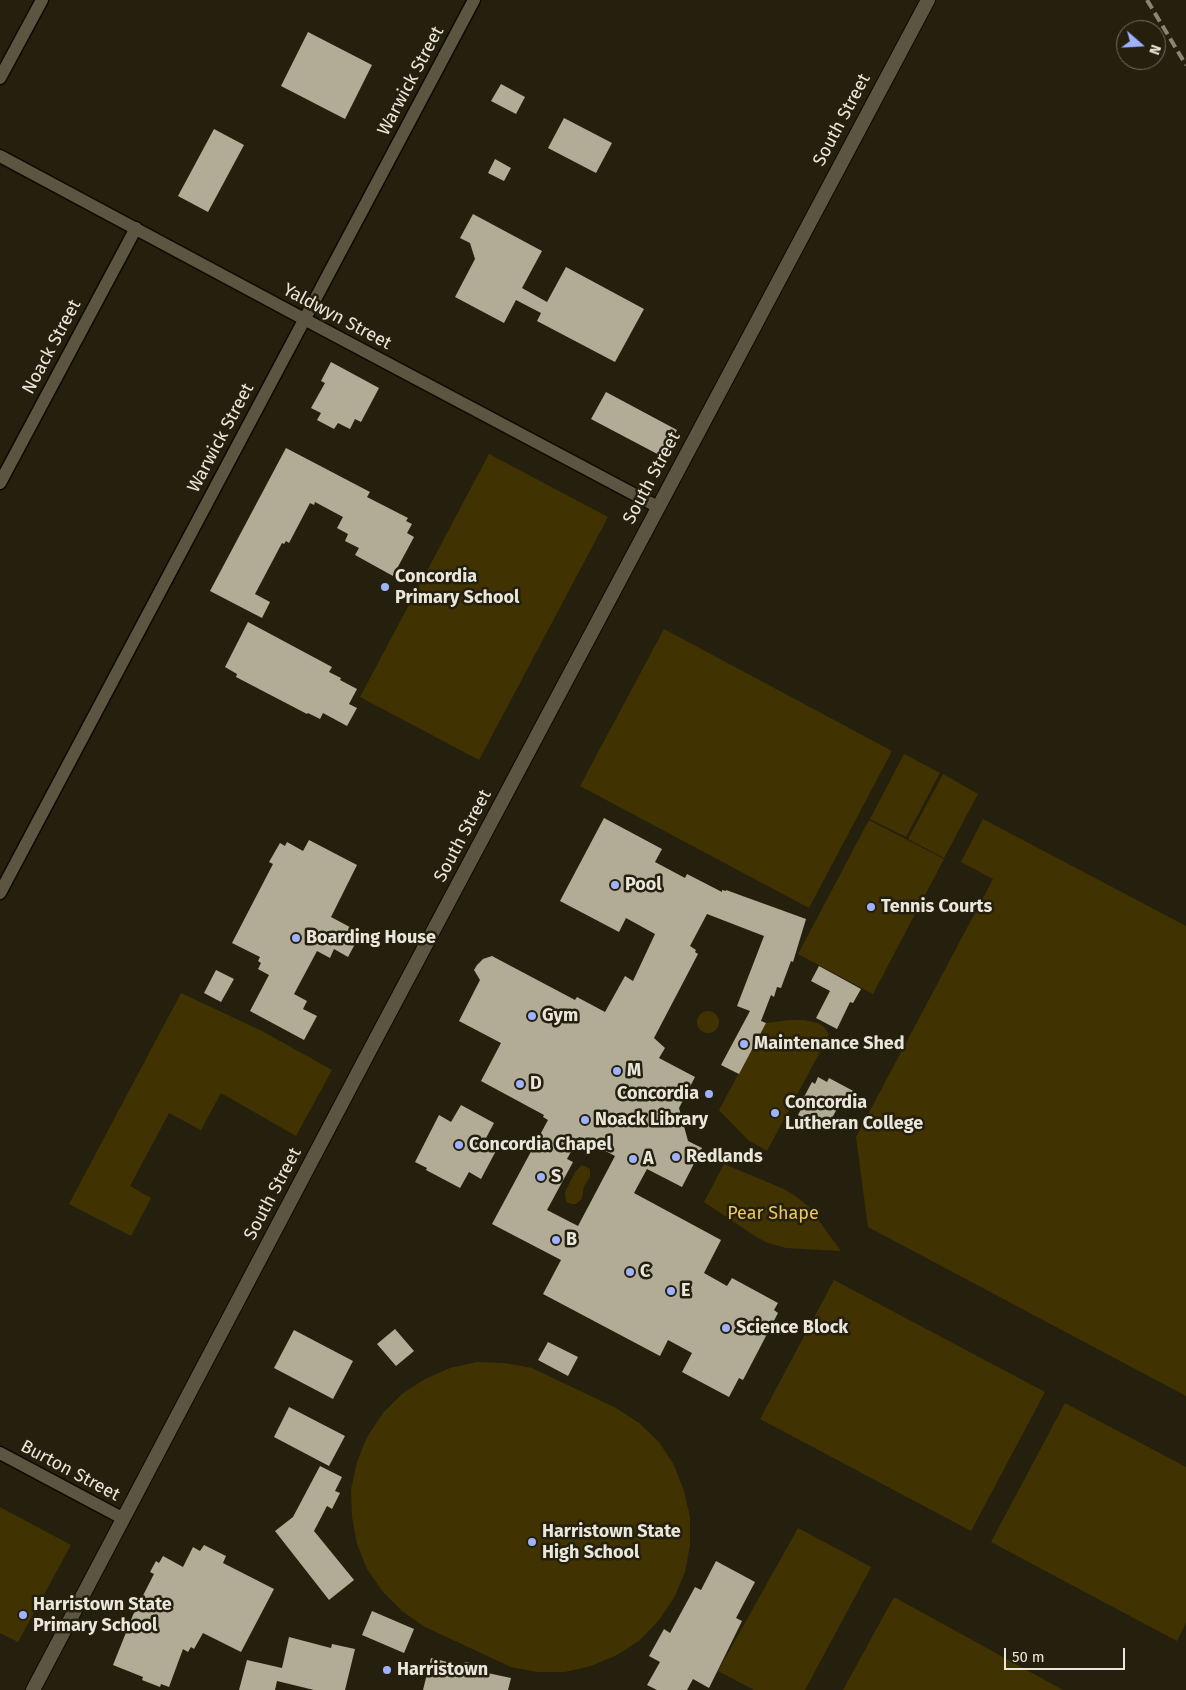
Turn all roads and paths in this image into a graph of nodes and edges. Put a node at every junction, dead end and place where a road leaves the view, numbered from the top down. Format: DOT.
graph roads {
  1 [pos="42,0"];
  2 [pos="474,0"];
  3 [pos="928,0"];
  4 [pos="0,78"];
  5 [pos="0,156"];
  6 [pos="136,228"];
  7 [pos="304,319"];
  8 [pos="0,483"];
  9 [pos="658,507"];
  10 [pos="0,894"];
  11 [pos="0,1453"];
  12 [pos="124,1519"];
  13 [pos="33,1690"];
  1 -- 4 [label="street"];
  2 -- 7 [label="street, Warwick Street"];
  3 -- 9 [label="street, South Street"];
  5 -- 6 [label="street, Yaldwyn Street"];
  6 -- 7 [label="street, Yaldwyn Street"];
  6 -- 8 [label="street, Noack Street"];
  7 -- 9 [label="street, Yaldwyn Street"];
  7 -- 10 [label="street, Warwick Street"];
  9 -- 12 [label="street, South Street"];
  11 -- 12 [label="street, Burton Street"];
  12 -- 13 [label="street, South Street"];
}
